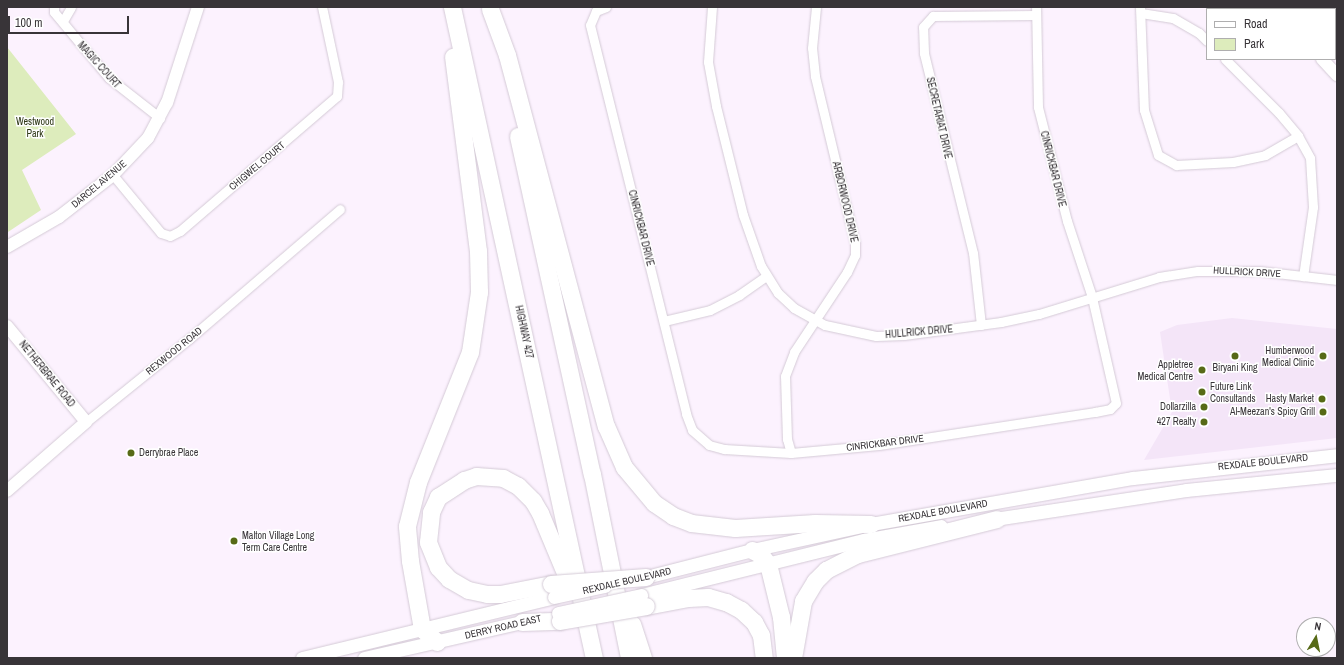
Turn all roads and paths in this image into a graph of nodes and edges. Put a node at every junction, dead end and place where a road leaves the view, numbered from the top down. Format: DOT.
graph roads {
  1 [pos="54,7"];
  2 [pos="71,7"];
  3 [pos="198,7"];
  4 [pos="322,7"];
  5 [pos="446,7"];
  6 [pos="452,7"];
  7 [pos="606,7"];
  8 [pos="712,7"];
  9 [pos="816,7"];
  10 [pos="490,8"];
  11 [pos="1140,10"];
  12 [pos="1036,11"];
  13 [pos="63,21"];
  14 [pos="1206,40"];
  15 [pos="1226,60"];
  16 [pos="1323,60"];
  17 [pos="1337,75"];
  18 [pos="160,118"];
  19 [pos="1298,136"];
  20 [pos="113,175"];
  21 [pos="340,208"];
  22 [pos="7,247"];
  23 [pos="766,276"];
  24 [pos="1303,276"];
  25 [pos="1337,280"];
  26 [pos="1092,297"];
  27 [pos="814,320"];
  28 [pos="664,321"];
  29 [pos="981,325"];
  30 [pos="7,326"];
  31 [pos="86,422"];
  32 [pos="792,453"];
  33 [pos="1337,455"];
  34 [pos="1337,475"];
  35 [pos="7,491"];
  36 [pos="998,519"];
  37 [pos="871,524"];
  38 [pos="606,549"];
  39 [pos="752,550"];
  40 [pos="768,564"];
  41 [pos="646,577"];
  42 [pos="553,590"];
  43 [pos="644,600"];
  44 [pos="522,622"];
  45 [pos="422,629"];
  46 [pos="588,630"];
  47 [pos="437,642"];
  48 [pos="302,658"];
  49 [pos="364,658"];
  50 [pos="594,658"];
  51 [pos="629,658"];
  52 [pos="643,658"];
  53 [pos="764,658"];
  54 [pos="785,658"];
  55 [pos="793,658"];
  1 -- 13 [label="street, MAGIC COURT"];
  2 -- 13 [label="street"];
  3 -- 18 [label="street, DARCEL AVENUE"];
  4 -- 20 [label="street, CHIGWEL COURT"];
  5 -- 45 [label="highway"];
  6 -- 46 [label="highway, HIGHWAY 427"];
  7 -- 28 [label="street, CINRICKBAR DRIVE"];
  8 -- 23 [label="street, HULLRICK DRIVE"];
  9 -- 27 [label="street, ARBORWOOD DRIVE"];
  10 -- 37 [label="highway"];
  10 -- 38 [label="highway"];
  11 -- 14 [label="street"];
  11 -- 19 [label="street"];
  12 -- 26 [label="street, CINRICKBAR DRIVE"];
  12 -- 29 [label="street, SECRETARIAT DRIVE"];
  13 -- 18 [label="street, MAGIC COURT"];
  15 -- 19 [label="street"];
  16 -- 17 [label="street"];
  18 -- 20 [label="street, DARCEL AVENUE"];
  19 -- 24 [label="street"];
  20 -- 22 [label="street, DARCEL AVENUE"];
  21 -- 31 [label="street, REXWOOD ROAD"];
  23 -- 27 [label="street, HULLRICK DRIVE"];
  23 -- 28 [label="street"];
  24 -- 25 [label="street, HULLRICK DRIVE"];
  24 -- 26 [label="street, HULLRICK DRIVE"];
  26 -- 29 [label="street, HULLRICK DRIVE"];
  26 -- 32 [label="street, CINRICKBAR DRIVE"];
  27 -- 29 [label="street, HULLRICK DRIVE"];
  27 -- 32 [label="street, ARBORWOOD DRIVE"];
  28 -- 32 [label="street, CINRICKBAR DRIVE"];
  30 -- 31 [label="street, NETHERBRAE ROAD"];
  31 -- 35 [label="street, REXWOOD ROAD"];
  33 -- 37 [label="main road, REXDALE BOULEVARD"];
  34 -- 36 [label="main road, REXDALE BOULEVARD"];
  36 -- 40 [label="main road, REXDALE BOULEVARD"];
  36 -- 55 [label="highway"];
  37 -- 39 [label="main road, REXDALE BOULEVARD"];
  38 -- 51 [label="highway"];
  38 -- 52 [label="highway"];
  39 -- 40 [label="highway"];
  39 -- 41 [label="main road, REXDALE BOULEVARD"];
  40 -- 43 [label="main road, REXDALE BOULEVARD"];
  40 -- 54 [label="highway"];
  41 -- 42 [label="highway, bridge"];
  42 -- 45 [label="main road, DERRY ROAD EAST"];
  42 -- 46 [label="highway"];
  43 -- 44 [label="highway, bridge"];
  43 -- 53 [label="highway"];
  44 -- 47 [label="main road, DERRY ROAD EAST"];
  45 -- 47 [label="highway"];
  45 -- 48 [label="main road, DERRY ROAD EAST"];
  46 -- 50 [label="highway, HIGHWAY 427"];
  47 -- 49 [label="main road, DERRY ROAD EAST"];
}
